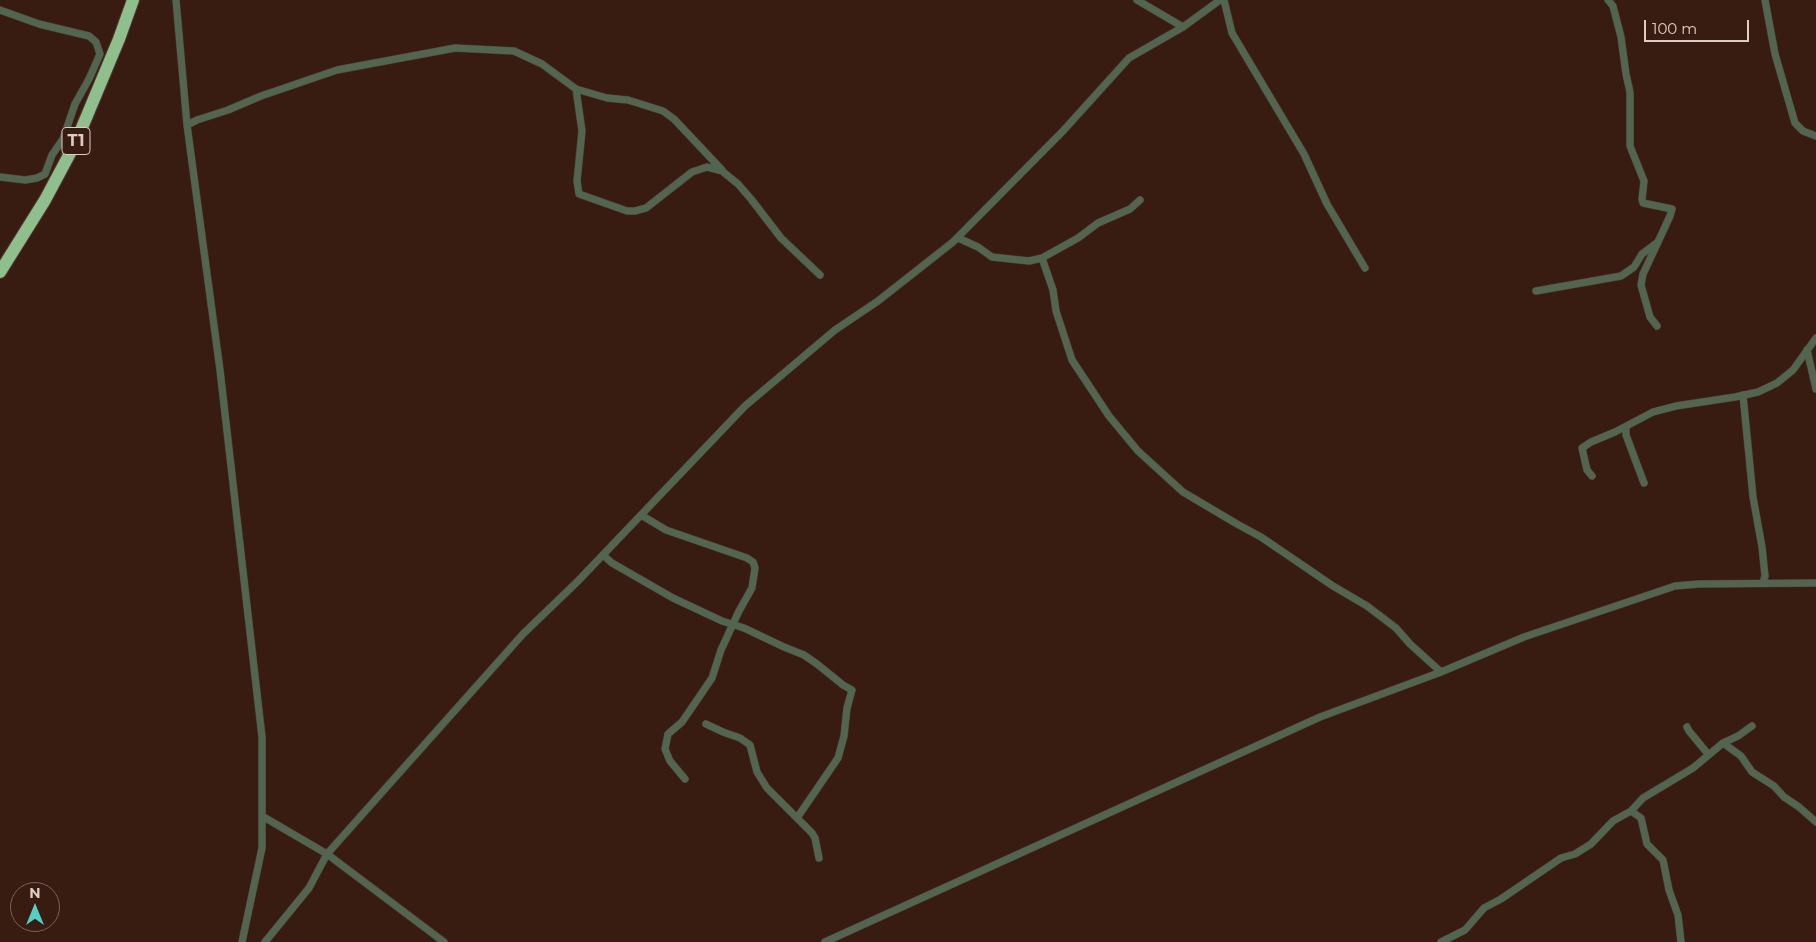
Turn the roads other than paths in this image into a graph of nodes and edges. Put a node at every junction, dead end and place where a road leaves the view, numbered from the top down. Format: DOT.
graph roads {
  1 [pos="133,0"];
  2 [pos="176,0"];
  3 [pos="1137,0"];
  4 [pos="1220,0"];
  5 [pos="1224,0"];
  6 [pos="1608,0"];
  7 [pos="1765,0"];
  8 [pos="0,10"];
  9 [pos="1183,27"];
  10 [pos="576,88"];
  11 [pos="187,125"];
  12 [pos="1816,136"];
  13 [pos="722,171"];
  14 [pos="0,177"];
  15 [pos="1140,200"];
  16 [pos="958,238"];
  17 [pos="1658,242"];
  18 [pos="1042,258"];
  19 [pos="1365,268"];
  20 [pos="0,272"];
  21 [pos="820,275"];
  22 [pos="1536,291"];
  23 [pos="1657,326"];
  24 [pos="1816,338"];
  25 [pos="1807,350"];
  26 [pos="1816,389"];
  27 [pos="1743,396"];
  28 [pos="1626,427"];
  29 [pos="1592,476"];
  30 [pos="1644,483"];
  31 [pos="641,515"];
  32 [pos="603,555"];
  33 [pos="1816,582"];
  34 [pos="1763,583"];
  35 [pos="733,624"];
  36 [pos="1441,672"];
  37 [pos="706,724"];
  38 [pos="1752,726"];
  39 [pos="1687,727"];
  40 [pos="1723,743"];
  41 [pos="1708,754"];
  42 [pos="685,779"];
  43 [pos="1631,811"];
  44 [pos="262,816"];
  45 [pos="797,818"];
  46 [pos="1816,822"];
  47 [pos="327,854"];
  48 [pos="819,858"];
  49 [pos="242,942"];
  50 [pos="265,942"];
  51 [pos="444,942"];
  52 [pos="825,942"];
  53 [pos="1441,942"];
  54 [pos="1681,942"];
  1 -- 20 [label="highway, T1"];
  2 -- 11 [label="street"];
  3 -- 9 [label="street"];
  4 -- 9 [label="street"];
  5 -- 19 [label="street"];
  6 -- 17 [label="street"];
  7 -- 12 [label="street"];
  8 -- 14 [label="street"];
  9 -- 16 [label="street"];
  10 -- 11 [label="street"];
  10 -- 13 [label="street"];
  10 -- 13 [label="street"];
  11 -- 44 [label="street"];
  13 -- 21 [label="street"];
  15 -- 18 [label="street"];
  16 -- 18 [label="street"];
  16 -- 31 [label="street"];
  17 -- 22 [label="street"];
  17 -- 23 [label="street"];
  18 -- 36 [label="street"];
  24 -- 25 [label="street"];
  25 -- 26 [label="street"];
  25 -- 27 [label="street"];
  27 -- 28 [label="street"];
  27 -- 34 [label="street"];
  28 -- 29 [label="street"];
  28 -- 30 [label="street"];
  31 -- 32 [label="street"];
  31 -- 35 [label="street"];
  32 -- 35 [label="street"];
  32 -- 47 [label="street"];
  33 -- 34 [label="street"];
  34 -- 36 [label="street"];
  35 -- 42 [label="street"];
  35 -- 45 [label="street"];
  36 -- 52 [label="street"];
  37 -- 45 [label="street"];
  38 -- 40 [label="street"];
  39 -- 41 [label="street"];
  40 -- 41 [label="street"];
  40 -- 46 [label="street"];
  41 -- 43 [label="street"];
  43 -- 53 [label="street"];
  43 -- 54 [label="street"];
  44 -- 47 [label="street"];
  44 -- 49 [label="street"];
  45 -- 48 [label="street"];
  47 -- 50 [label="street"];
  47 -- 51 [label="street"];
}
